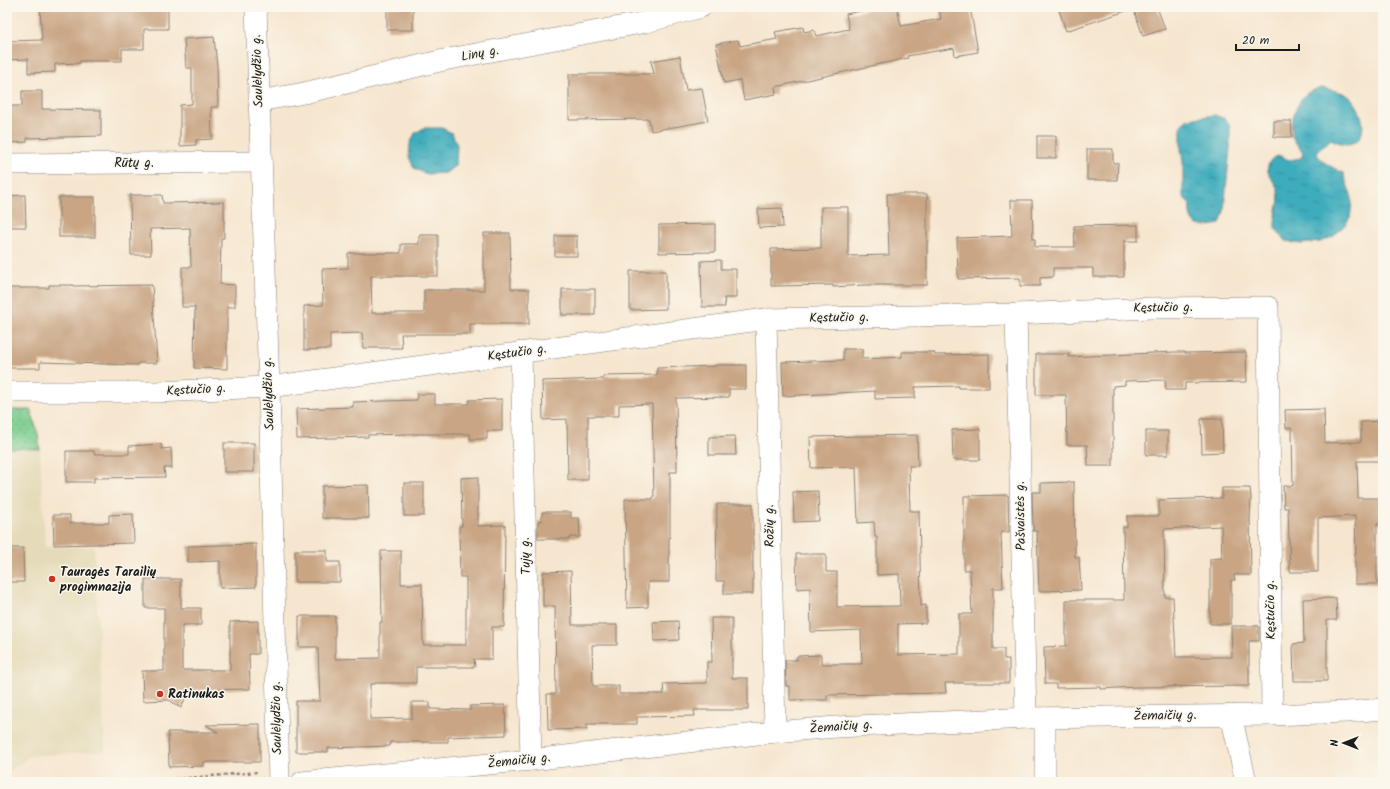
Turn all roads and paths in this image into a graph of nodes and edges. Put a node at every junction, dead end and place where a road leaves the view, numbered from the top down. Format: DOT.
graph roads {
  1 [pos="256,7"];
  2 [pos="702,7"];
  3 [pos="258,101"];
  4 [pos="261,162"];
  5 [pos="7,164"];
  6 [pos="1016,314"];
  7 [pos="766,319"];
  8 [pos="521,352"];
  9 [pos="269,387"];
  10 [pos="7,392"];
  11 [pos="1383,709"];
  12 [pos="1231,715"];
  13 [pos="1272,715"];
  14 [pos="1036,718"];
  15 [pos="775,732"];
  16 [pos="531,760"];
  17 [pos="36,782"];
  18 [pos="72,782"];
  19 [pos="279,782"];
  20 [pos="302,782"];
  21 [pos="1046,782"];
  22 [pos="1246,782"];
  1 -- 3 [label="street, Saulėlydžio g."];
  2 -- 3 [label="street, Linų g."];
  3 -- 4 [label="street, Saulėlydžio g."];
  4 -- 5 [label="street, Rūtų g."];
  4 -- 9 [label="street, Saulėlydžio g."];
  6 -- 7 [label="street, Kęstučio g."];
  6 -- 13 [label="street, Kęstučio g."];
  6 -- 14 [label="street, Pašvaistės g."];
  7 -- 8 [label="street, Kęstučio g."];
  7 -- 15 [label="street, Rožių g."];
  8 -- 9 [label="street, Kęstučio g."];
  8 -- 16 [label="street, Tujų g."];
  9 -- 10 [label="street, Kęstučio g."];
  9 -- 19 [label="street, Saulėlydžio g."];
  11 -- 13 [label="street, Žemaičių g."];
  12 -- 13 [label="street, Žemaičių g."];
  12 -- 14 [label="street, Žemaičių g."];
  12 -- 22 [label="street"];
  14 -- 15 [label="street, Žemaičių g."];
  14 -- 21 [label="street, Pašvaistės g."];
  15 -- 16 [label="street, Žemaičių g."];
  16 -- 20 [label="street, Žemaičių g."];
  17 -- 18 [label="path"];
}
